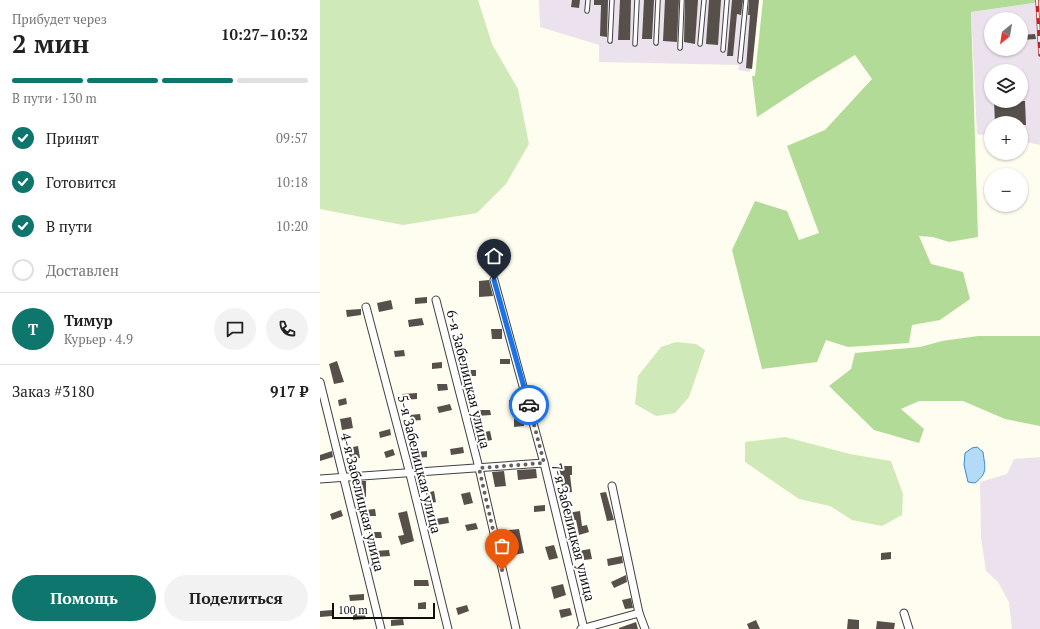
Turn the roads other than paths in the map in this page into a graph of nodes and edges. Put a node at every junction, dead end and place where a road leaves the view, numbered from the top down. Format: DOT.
graph roads {
  1 [pos="588,0"];
  2 [pos="612,0"];
  3 [pos="637,0"];
  4 [pos="658,0"];
  5 [pos="682,0"];
  6 [pos="704,0"];
  7 [pos="727,0"];
  8 [pos="746,0"];
  9 [pos="587,11"];
  10 [pos="610,41"];
  11 [pos="656,43"];
  12 [pos="636,44"];
  13 [pos="700,44"];
  14 [pos="680,48"];
  15 [pos="723,50"];
  16 [pos="740,62"];
  17 [pos="494,280"];
  18 [pos="436,300"];
  19 [pos="366,307"];
  20 [pos="320,382"];
  21 [pos="544,463"];
  22 [pos="479,468"];
  23 [pos="410,474"];
  24 [pos="344,478"];
  25 [pos="320,479"];
  26 [pos="612,486"];
  27 [pos="639,613"];
  28 [pos="904,613"];
  29 [pos="381,629"];
  30 [pos="448,629"];
  31 [pos="516,629"];
  32 [pos="583,629"];
  33 [pos="645,629"];
  34 [pos="909,629"];
  1 -- 9 [label="lane"];
  2 -- 10 [label="lane"];
  3 -- 12 [label="lane"];
  4 -- 11 [label="lane"];
  5 -- 14 [label="lane"];
  6 -- 13 [label="lane"];
  7 -- 15 [label="lane"];
  8 -- 16 [label="lane"];
  17 -- 21 [label="street, 7-я Забелицкая улица"];
  18 -- 22 [label="street, 6-я Забелицкая улица"];
  19 -- 23 [label="street, 5-я Забелицкая улица"];
  20 -- 24 [label="street, 4-я Забелицкая улица"];
  21 -- 22 [label="street"];
  21 -- 32 [label="street, 7-я Забелицкая улица"];
  22 -- 23 [label="street"];
  22 -- 31 [label="street, 6-я Забелицкая улица"];
  23 -- 24 [label="street"];
  23 -- 30 [label="street, 5-я Забелицкая улица"];
  24 -- 25 [label="street"];
  24 -- 29 [label="street, 4-я Забелицкая улица"];
  26 -- 27 [label="street"];
  27 -- 32 [label="street"];
  27 -- 33 [label="street"];
  28 -- 34 [label="street"];
}
